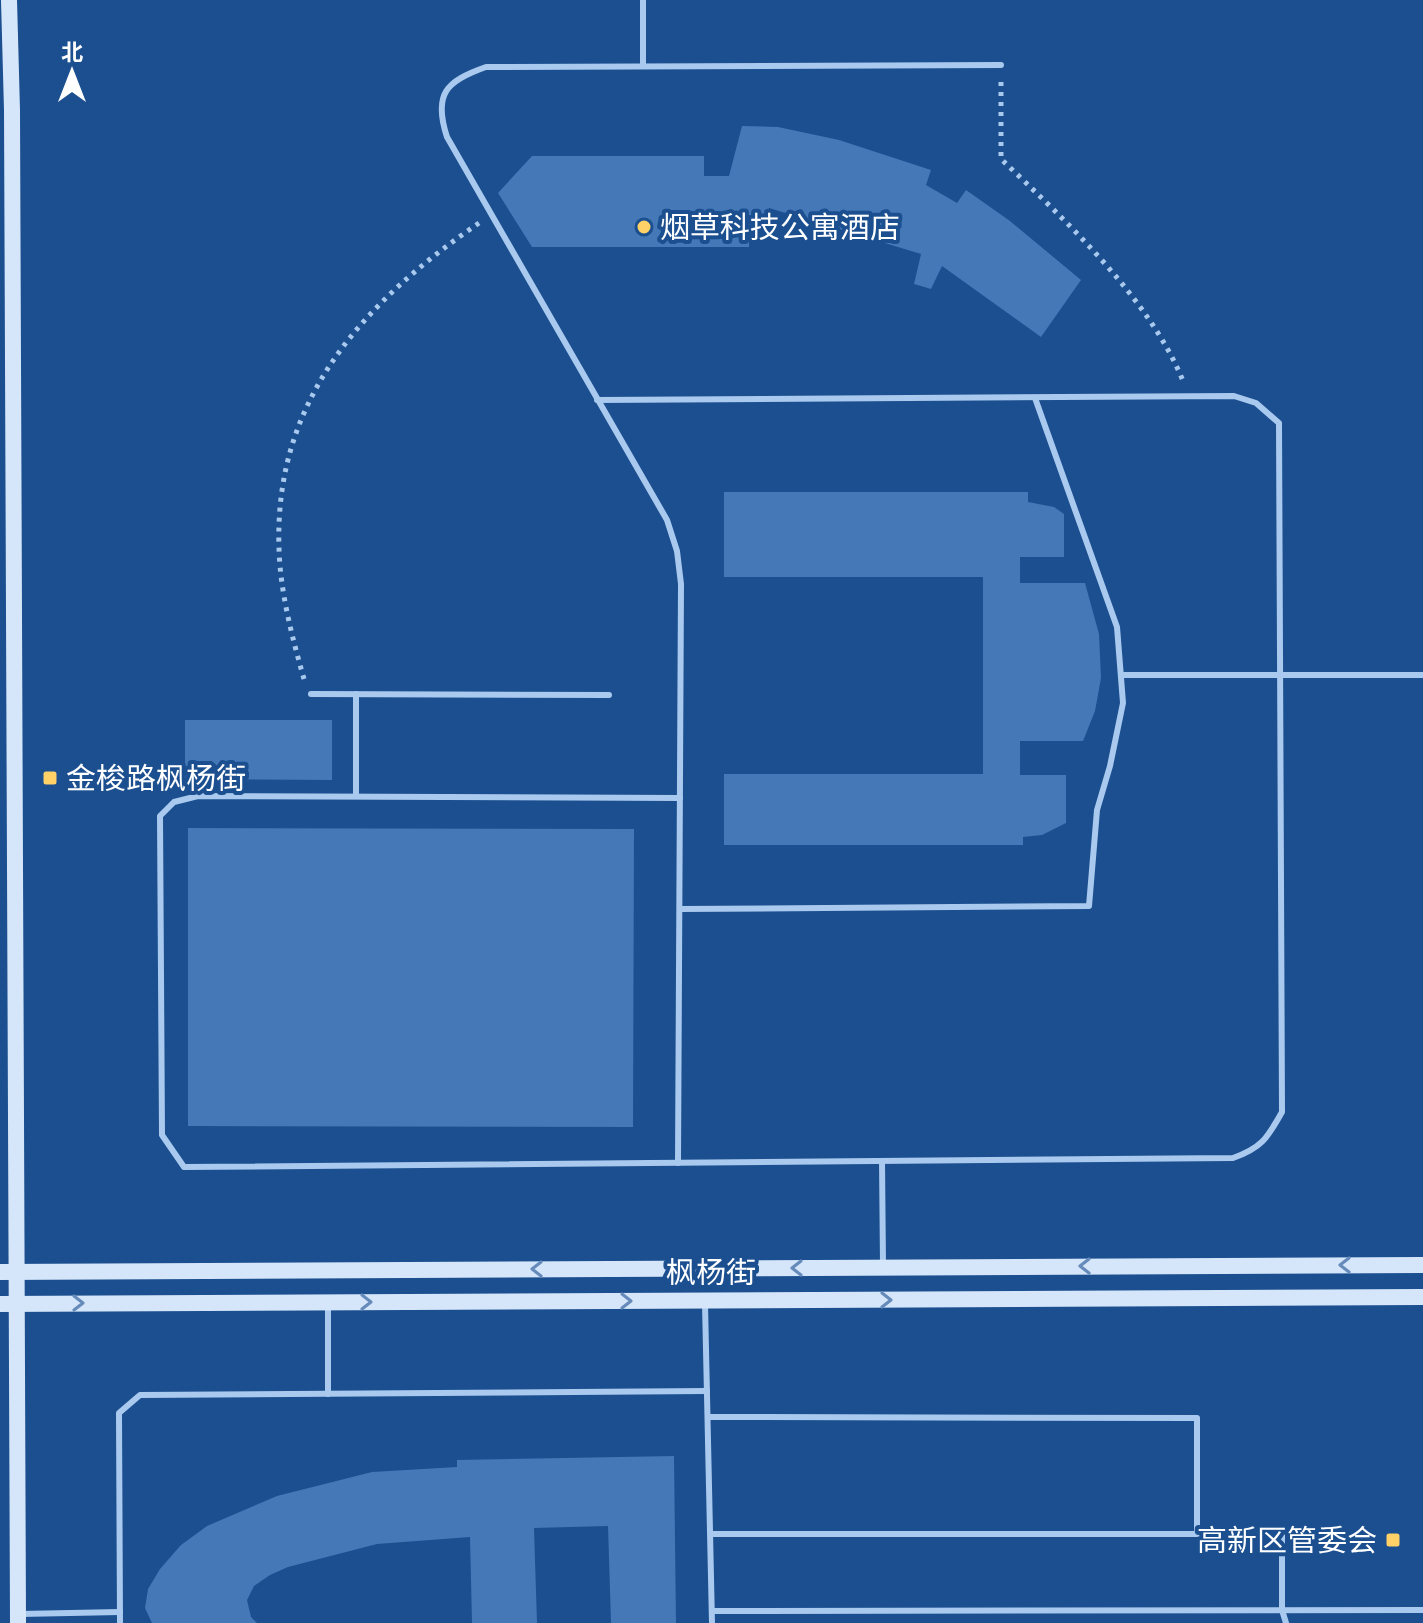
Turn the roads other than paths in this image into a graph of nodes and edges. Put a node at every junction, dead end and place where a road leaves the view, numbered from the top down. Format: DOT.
graph roads {
  1 [pos="9,0"];
  2 [pos="643,0"];
  3 [pos="1001,65"];
  4 [pos="643,66"];
  5 [pos="1035,398"];
  6 [pos="597,400"];
  7 [pos="1122,675"];
  8 [pos="1280,675"];
  9 [pos="1423,675"];
  10 [pos="311,694"];
  11 [pos="356,694"];
  12 [pos="609,695"];
  13 [pos="356,796"];
  14 [pos="680,798"];
  15 [pos="680,909"];
  16 [pos="882,1161"];
  17 [pos="678,1163"];
  18 [pos="1423,1265"];
  19 [pos="883,1268"];
  20 [pos="8,1272"];
  21 [pos="1423,1297"];
  22 [pos="705,1300"];
  23 [pos="328,1302"];
  24 [pos="8,1304"];
  25 [pos="707,1391"];
  26 [pos="328,1394"];
  27 [pos="708,1417"];
  28 [pos="711,1534"];
  29 [pos="1197,1534"];
  30 [pos="1282,1610"];
  31 [pos="1423,1610"];
  32 [pos="712,1611"];
  33 [pos="120,1612"];
  34 [pos="18,1618"];
  35 [pos="120,1623"];
  36 [pos="712,1623"];
  37 [pos="1286,1623"];
  1 -- 20 [label="street"];
  2 -- 4 [label="lane"];
  3 -- 4 [label="lane"];
  4 -- 6 [label="lane"];
  5 -- 6 [label="lane"];
  5 -- 7 [label="lane"];
  5 -- 8 [label="lane"];
  6 -- 14 [label="lane"];
  7 -- 8 [label="lane"];
  7 -- 15 [label="lane"];
  8 -- 9 [label="lane"];
  8 -- 16 [label="lane"];
  10 -- 11 [label="lane"];
  11 -- 12 [label="lane"];
  11 -- 13 [label="lane"];
  13 -- 14 [label="lane"];
  13 -- 17 [label="lane"];
  14 -- 15 [label="lane"];
  15 -- 17 [label="lane"];
  16 -- 17 [label="lane"];
  16 -- 19 [label="lane"];
  18 -- 19 [label="street, 枫杨街, one-way"];
  19 -- 20 [label="street, 枫杨街, one-way"];
  20 -- 24 [label="street"];
  22 -- 21 [label="street, 枫杨街, one-way"];
  23 -- 22 [label="street, 枫杨街, one-way"];
  22 -- 25 [label="lane"];
  24 -- 23 [label="street, 枫杨街, one-way"];
  23 -- 26 [label="lane"];
  24 -- 34 [label="street"];
  25 -- 26 [label="lane"];
  25 -- 27 [label="lane"];
  26 -- 33 [label="lane"];
  27 -- 28 [label="lane"];
  27 -- 29 [label="lane"];
  28 -- 29 [label="lane"];
  28 -- 32 [label="lane"];
  29 -- 30 [label="lane"];
  30 -- 31 [label="lane"];
  30 -- 32 [label="lane"];
  30 -- 37 [label="lane"];
  32 -- 36 [label="lane"];
  33 -- 34 [label="lane"];
  33 -- 35 [label="lane"];
}
